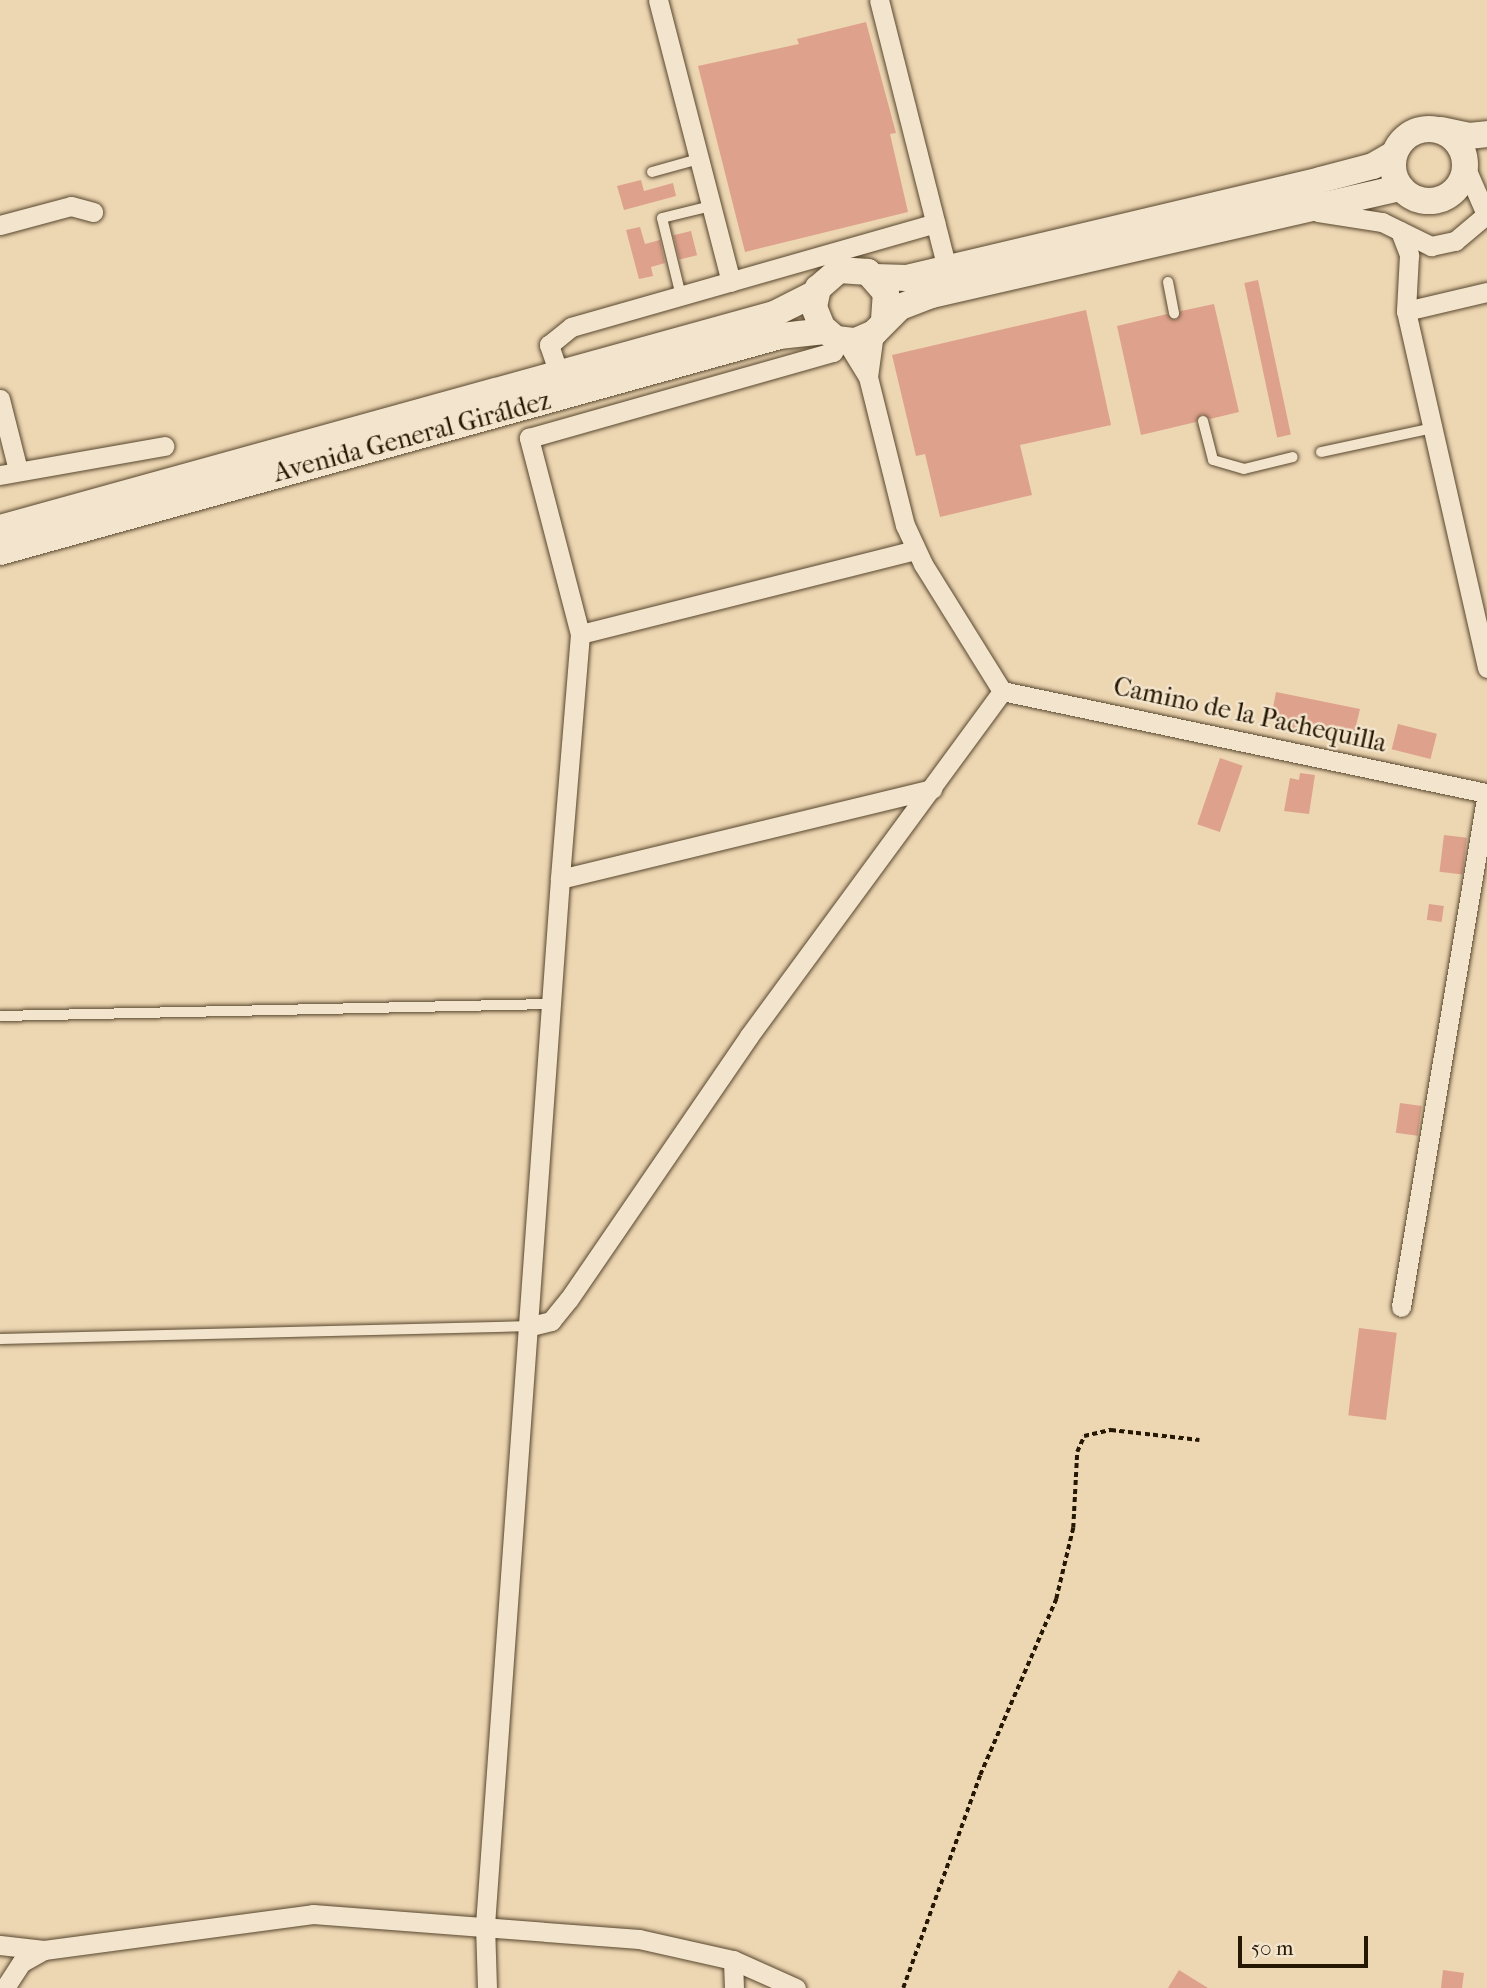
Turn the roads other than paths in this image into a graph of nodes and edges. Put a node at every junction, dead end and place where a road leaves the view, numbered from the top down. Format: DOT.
graph roads {
  1 [pos="659,0"];
  2 [pos="879,0"];
  3 [pos="1441,130"];
  4 [pos="1487,134"];
  5 [pos="1394,154"];
  6 [pos="699,159"];
  7 [pos="652,172"];
  8 [pos="1470,175"];
  9 [pos="1401,189"];
  10 [pos="711,205"];
  11 [pos="1303,210"];
  12 [pos="93,212"];
  13 [pos="1486,218"];
  14 [pos="935,223"];
  15 [pos="0,225"];
  16 [pos="1399,230"];
  17 [pos="834,263"];
  18 [pos="947,268"];
  19 [pos="875,277"];
  20 [pos="731,282"];
  21 [pos="1168,282"];
  22 [pos="1487,292"];
  23 [pos="816,293"];
  24 [pos="681,296"];
  25 [pos="1406,311"];
  26 [pos="1174,313"];
  27 [pos="879,327"];
  28 [pos="839,344"];
  29 [pos="558,371"];
  30 [pos="868,377"];
  31 [pos="0,399"];
  32 [pos="1203,421"];
  33 [pos="1433,428"];
  34 [pos="164,446"];
  35 [pos="1321,452"];
  36 [pos="1293,457"];
  37 [pos="9,472"];
  38 [pos="0,528"];
  39 [pos="915,550"];
  40 [pos="0,552"];
  41 [pos="580,634"];
  42 [pos="1487,668"];
  43 [pos="1002,691"];
  44 [pos="932,789"];
  45 [pos="1487,793"];
  46 [pos="560,879"];
  47 [pos="552,1004"];
  48 [pos="0,1016"];
  49 [pos="1401,1307"];
  50 [pos="531,1326"];
  51 [pos="0,1339"];
  52 [pos="485,1925"];
  53 [pos="0,1945"];
  54 [pos="44,1950"];
  55 [pos="733,1960"];
  56 [pos="5,1988"];
  57 [pos="487,1988"];
  58 [pos="734,1988"];
  59 [pos="796,1988"];
  1 -- 6 [label="street"];
  2 -- 14 [label="street"];
  3 -- 4 [label="main road"];
  3 -- 5 [label="main road"];
  3 -- 8 [label="main road"];
  5 -- 9 [label="main road"];
  5 -- 18 [label="main road"];
  6 -- 7 [label="lane"];
  6 -- 10 [label="street"];
  8 -- 9 [label="main road"];
  8 -- 13 [label="street"];
  9 -- 11 [label="main road"];
  9 -- 16 [label="street"];
  10 -- 20 [label="street"];
  10 -- 24 [label="lane"];
  11 -- 16 [label="street"];
  11 -- 27 [label="main road"];
  12 -- 15 [label="street"];
  13 -- 16 [label="street"];
  14 -- 17 [label="street"];
  14 -- 18 [label="street"];
  16 -- 25 [label="street"];
  17 -- 19 [label="main road"];
  17 -- 20 [label="street"];
  17 -- 23 [label="main road"];
  18 -- 19 [label="main road"];
  19 -- 27 [label="main road"];
  20 -- 24 [label="street"];
  21 -- 26 [label="lane"];
  22 -- 25 [label="street"];
  23 -- 28 [label="main road"];
  23 -- 29 [label="main road, Avenida General Giráldez"];
  24 -- 29 [label="street"];
  25 -- 33 [label="street"];
  27 -- 28 [label="main road"];
  27 -- 30 [label="street"];
  28 -- 30 [label="street"];
  28 -- 40 [label="main road, Avenida General Giráldez"];
  28 -- 41 [label="street"];
  29 -- 38 [label="main road, Avenida General Giráldez"];
  30 -- 39 [label="street"];
  31 -- 37 [label="street"];
  32 -- 36 [label="lane"];
  33 -- 35 [label="lane"];
  33 -- 42 [label="street"];
  34 -- 37 [label="street"];
  39 -- 41 [label="street"];
  39 -- 43 [label="street"];
  41 -- 46 [label="street"];
  43 -- 44 [label="street"];
  43 -- 45 [label="street, Camino de la Pachequilla"];
  44 -- 46 [label="street"];
  44 -- 50 [label="street"];
  45 -- 49 [label="street"];
  46 -- 47 [label="street"];
  47 -- 48 [label="lane"];
  47 -- 50 [label="street"];
  50 -- 51 [label="lane"];
  50 -- 52 [label="street"];
  52 -- 54 [label="street"];
  52 -- 55 [label="street"];
  52 -- 57 [label="street"];
  53 -- 54 [label="street"];
  54 -- 56 [label="street"];
  55 -- 58 [label="street"];
  55 -- 59 [label="street"];
}
